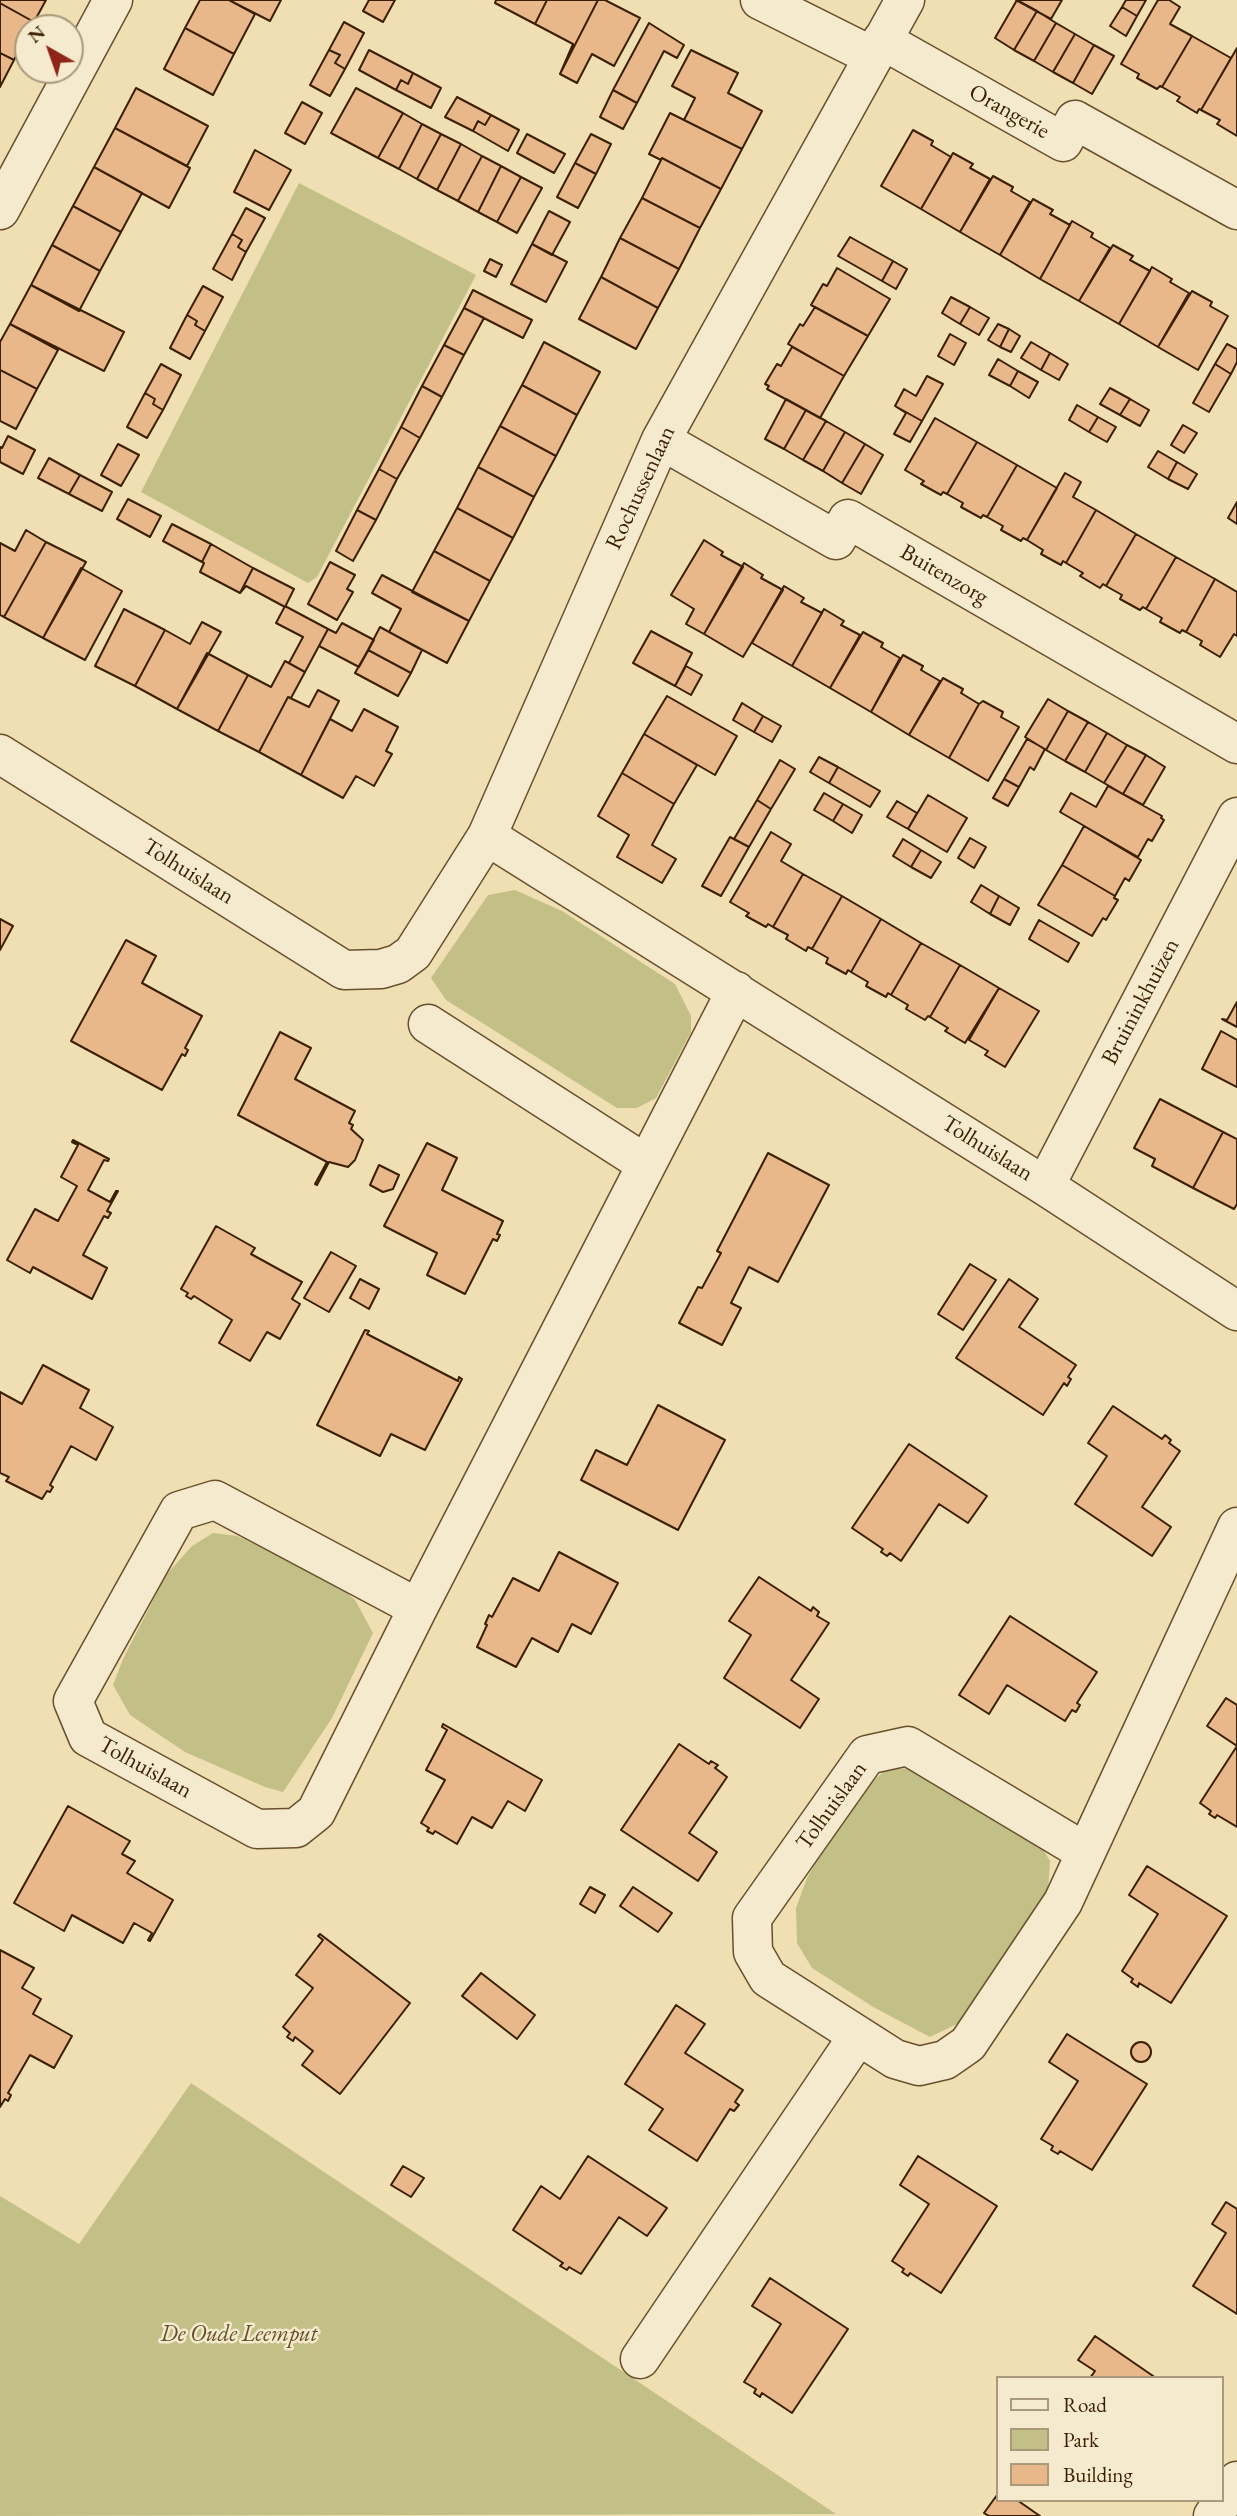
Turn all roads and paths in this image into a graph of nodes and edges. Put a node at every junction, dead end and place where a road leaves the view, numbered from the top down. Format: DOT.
graph roads {
  1 [pos="113,0"];
  2 [pos="760,0"];
  3 [pos="905,0"];
  4 [pos="877,48"];
  5 [pos="0,210"];
  6 [pos="1237,210"];
  7 [pos="661,440"];
  8 [pos="1237,744"];
  9 [pos="0,754"];
  10 [pos="1237,817"];
  11 [pos="486,836"];
  12 [pos="381,970"];
  13 [pos="736,991"];
  14 [pos="428,1024"];
  15 [pos="646,1164"];
  16 [pos="1045,1186"];
  17 [pos="1237,1311"];
  18 [pos="1237,1527"];
  19 [pos="418,1608"];
  20 [pos="1085,1852"];
  21 [pos="858,2036"];
  22 [pos="640,2359"];
  23 [pos="1237,2481"];
  24 [pos="1223,2501"];
  1 -- 5 [label="street"];
  2 -- 4 [label="street, Orangerie"];
  3 -- 4 [label="street, Rochussenlaan"];
  4 -- 6 [label="street, Orangerie"];
  4 -- 7 [label="street, Rochussenlaan"];
  7 -- 8 [label="street, Buitenzorg"];
  7 -- 11 [label="street, Rochussenlaan"];
  9 -- 12 [label="street, Tolhuislaan"];
  10 -- 16 [label="street, Bruininkhuizen"];
  11 -- 12 [label="street, Rochussenlaan"];
  11 -- 13 [label="street, Tolhuislaan"];
  13 -- 15 [label="street, Tolhuislaan"];
  13 -- 16 [label="street, Tolhuislaan"];
  14 -- 15 [label="street"];
  15 -- 19 [label="street, Tolhuislaan"];
  16 -- 17 [label="street, Tolhuislaan"];
  18 -- 20 [label="street, Tolhuislaan"];
  19 -- 19 [label="street, Tolhuislaan"];
  20 -- 21 [label="street, Tolhuislaan"];
  20 -- 21 [label="street, Tolhuislaan"];
  21 -- 22 [label="street"];
  23 -- 24 [label="street"];
}
